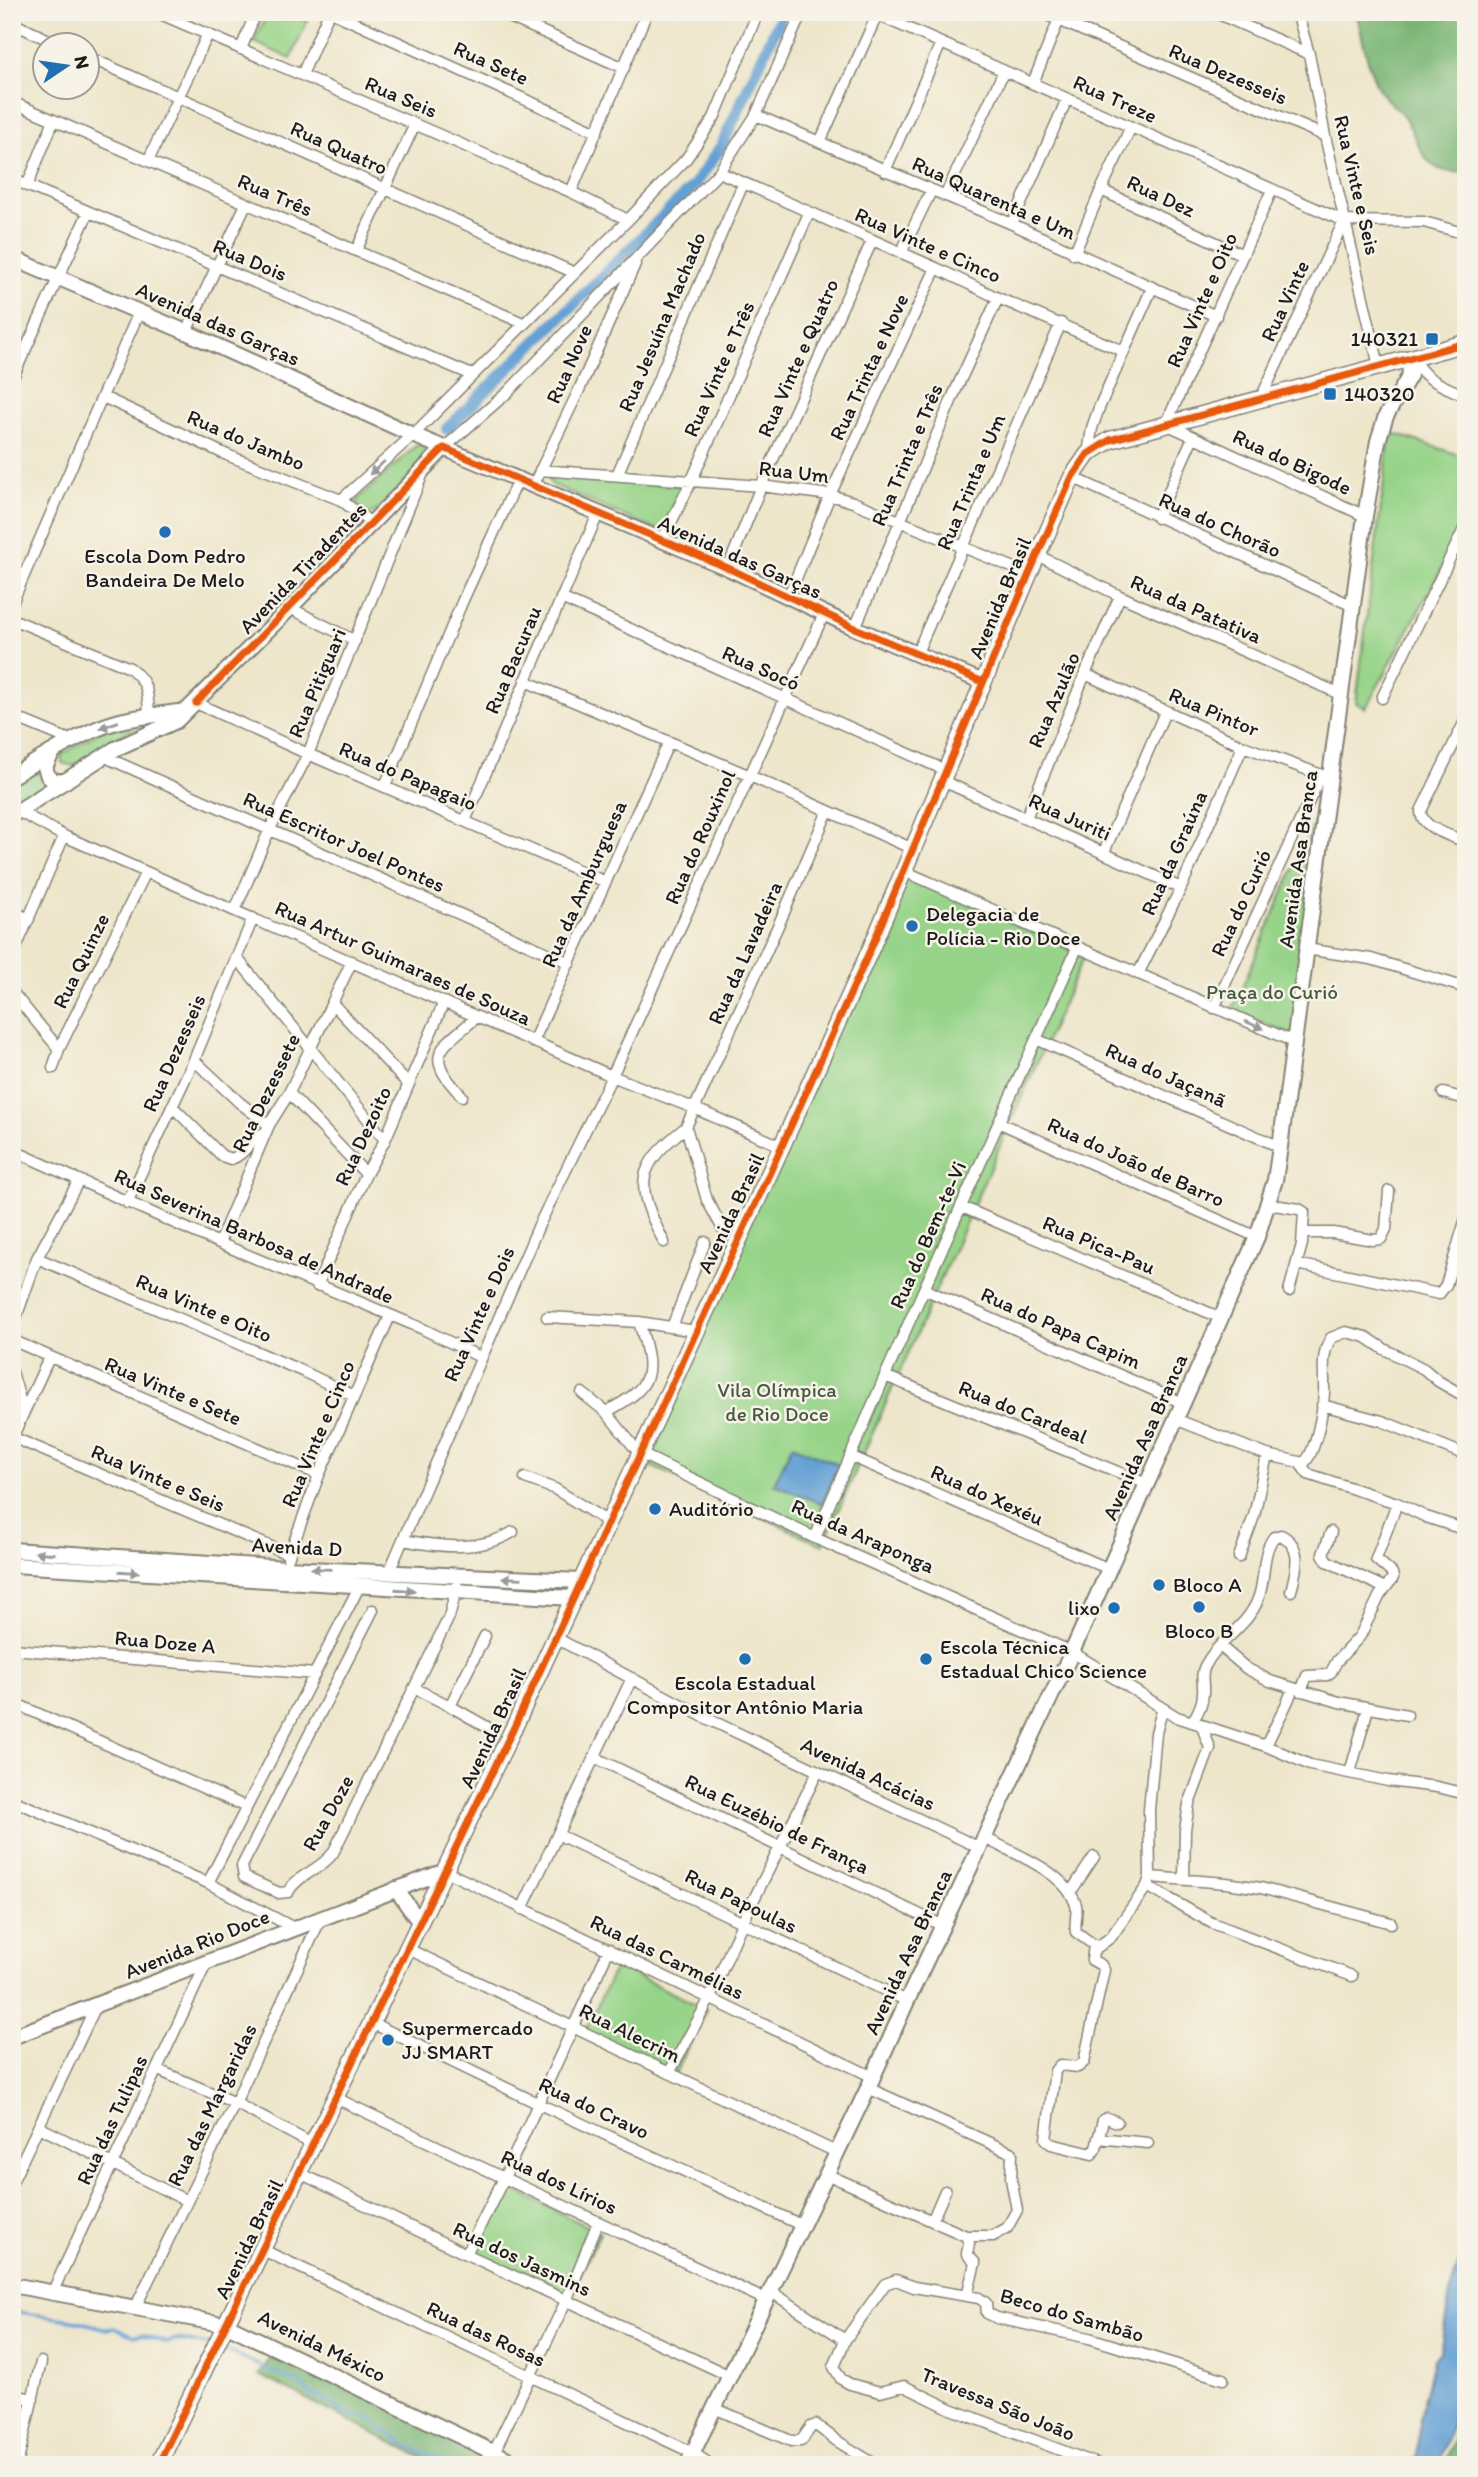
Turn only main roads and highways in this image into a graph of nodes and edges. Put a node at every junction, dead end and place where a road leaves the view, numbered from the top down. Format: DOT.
graph roads {
  1 [pos="1466,342"];
  2 [pos="158,2465"];
  1 -- 2 [label="main road, Avenida Brasil"];
}
